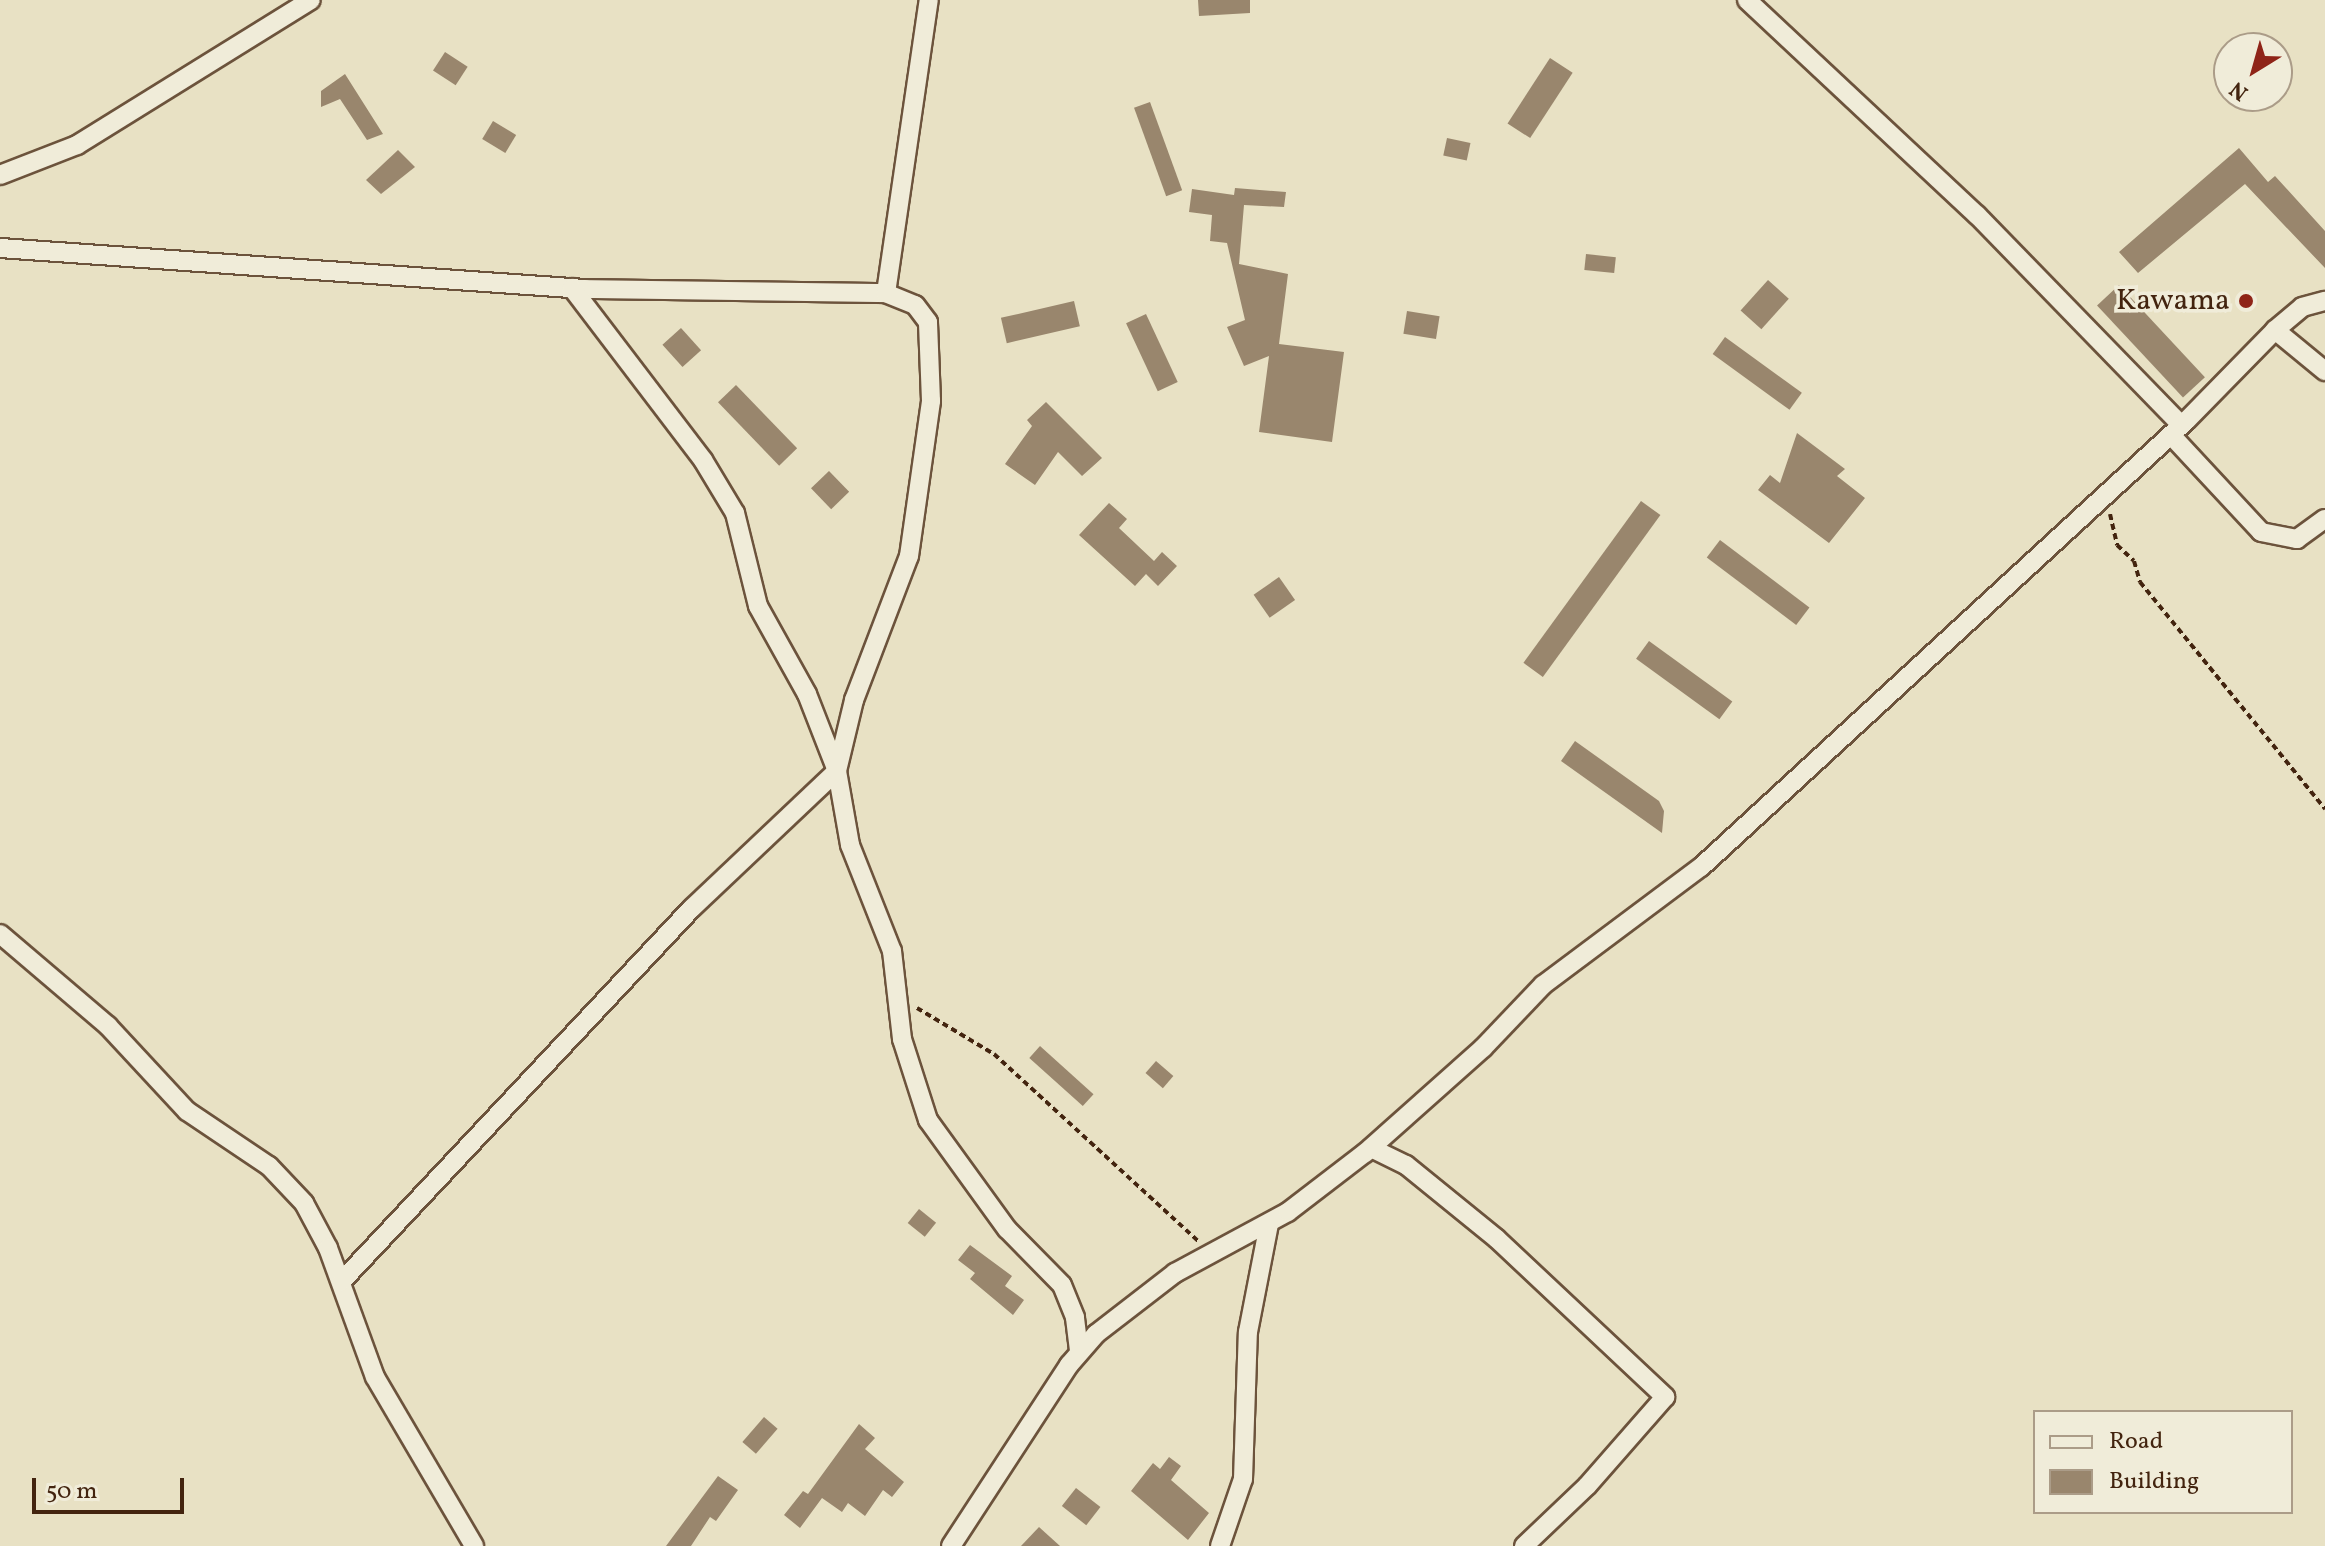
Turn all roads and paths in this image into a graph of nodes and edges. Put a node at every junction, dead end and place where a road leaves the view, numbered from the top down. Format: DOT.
graph roads {
  1 [pos="311,0"];
  2 [pos="929,0"];
  3 [pos="1747,0"];
  4 [pos="0,175"];
  5 [pos="0,248"];
  6 [pos="572,288"];
  7 [pos="886,293"];
  8 [pos="2325,301"];
  9 [pos="2275,330"];
  10 [pos="2325,371"];
  11 [pos="2176,430"];
  12 [pos="2103,497"];
  13 [pos="2325,519"];
  14 [pos="837,771"];
  15 [pos="2325,809"];
  16 [pos="0,934"];
  17 [pos="896,997"];
  18 [pos="1371,1148"];
  19 [pos="1269,1224"];
  20 [pos="1208,1251"];
  21 [pos="341,1282"];
  22 [pos="1079,1350"];
  23 [pos="474,1546"];
  24 [pos="951,1546"];
  25 [pos="1220,1546"];
  26 [pos="1524,1546"];
  1 -- 4 [label="street"];
  2 -- 7 [label="street"];
  3 -- 11 [label="street"];
  5 -- 6 [label="street"];
  6 -- 7 [label="street"];
  6 -- 14 [label="street"];
  7 -- 14 [label="street"];
  8 -- 9 [label="street"];
  9 -- 10 [label="street"];
  9 -- 11 [label="street"];
  11 -- 12 [label="street"];
  11 -- 13 [label="street"];
  12 -- 15 [label="path"];
  12 -- 18 [label="street"];
  14 -- 17 [label="street"];
  14 -- 21 [label="street"];
  16 -- 21 [label="street"];
  17 -- 20 [label="path"];
  17 -- 22 [label="street"];
  18 -- 19 [label="street"];
  18 -- 26 [label="street"];
  19 -- 20 [label="street"];
  19 -- 25 [label="street"];
  20 -- 22 [label="street"];
  21 -- 23 [label="street"];
  22 -- 24 [label="street"];
}
